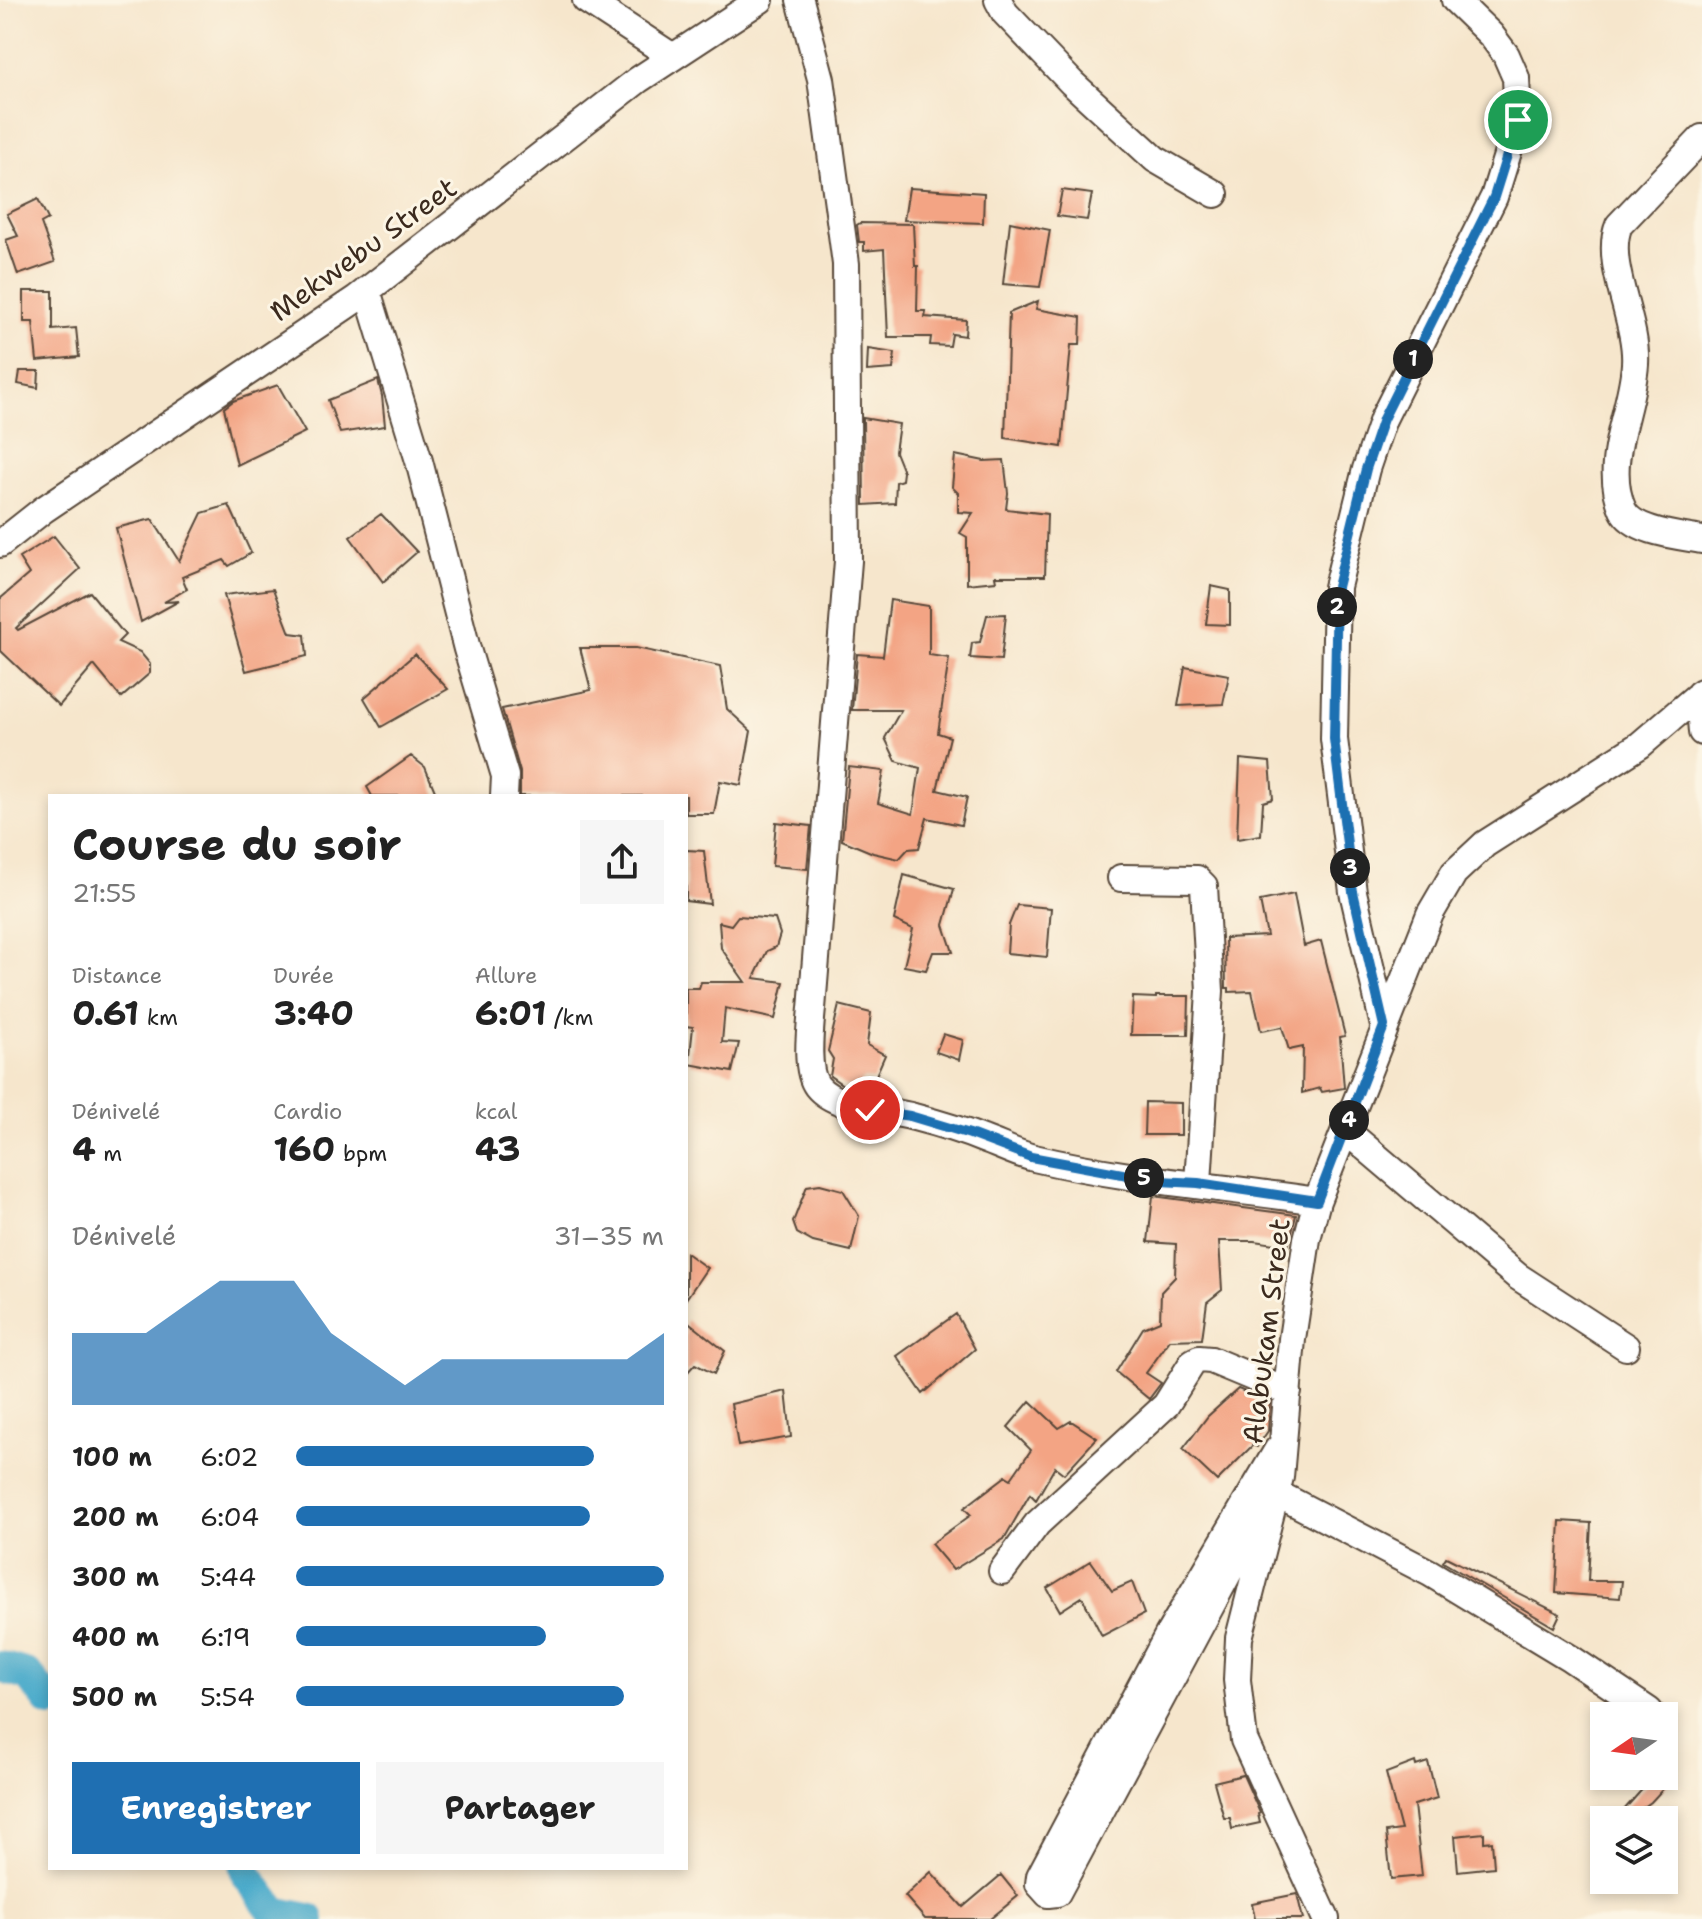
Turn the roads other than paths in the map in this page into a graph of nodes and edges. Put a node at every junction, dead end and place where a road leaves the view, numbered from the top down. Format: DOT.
graph roads {
  1 [pos="586,0"];
  2 [pos="760,0"];
  3 [pos="800,0"];
  4 [pos="998,0"];
  5 [pos="1455,0"];
  6 [pos="673,57"];
  7 [pos="1702,138"];
  8 [pos="1215,194"];
  9 [pos="367,290"];
  10 [pos="1702,540"];
  11 [pos="0,544"];
  12 [pos="1700,693"];
  13 [pos="1702,732"];
  14 [pos="504,794"];
  15 [pos="1121,878"];
  16 [pos="1384,1026"];
  17 [pos="1345,1130"];
  18 [pos="1198,1183"];
  19 [pos="1317,1201"];
  20 [pos="1626,1347"];
  21 [pos="1288,1392"];
  22 [pos="1284,1439"];
  23 [pos="1278,1485"];
  24 [pos="1002,1571"];
  25 [pos="1636,1702"];
  26 [pos="1326,1919"];
  1 -- 6 [label="street"];
  2 -- 6 [label="street, Mekwebu Street"];
  3 -- 18 [label="street"];
  4 -- 8 [label="street"];
  5 -- 16 [label="street"];
  6 -- 9 [label="street, Mekwebu Street"];
  7 -- 10 [label="street"];
  9 -- 11 [label="street, Mekwebu Street"];
  9 -- 14 [label="street"];
  12 -- 13 [label="street"];
  12 -- 16 [label="street, Alabukam Street"];
  15 -- 18 [label="street"];
  16 -- 17 [label="street, Alabukam Street"];
  17 -- 19 [label="street, Alabukam Street"];
  17 -- 20 [label="street"];
  18 -- 19 [label="street"];
  19 -- 21 [label="street, Alabukam Street"];
  21 -- 22 [label="street, Alabukam Street"];
  21 -- 24 [label="street"];
  22 -- 23 [label="street, Alabukam Street"];
  22 -- 23 [label="street"];
  23 -- 25 [label="street"];
  23 -- 26 [label="street, Alabukam Street"];
}
